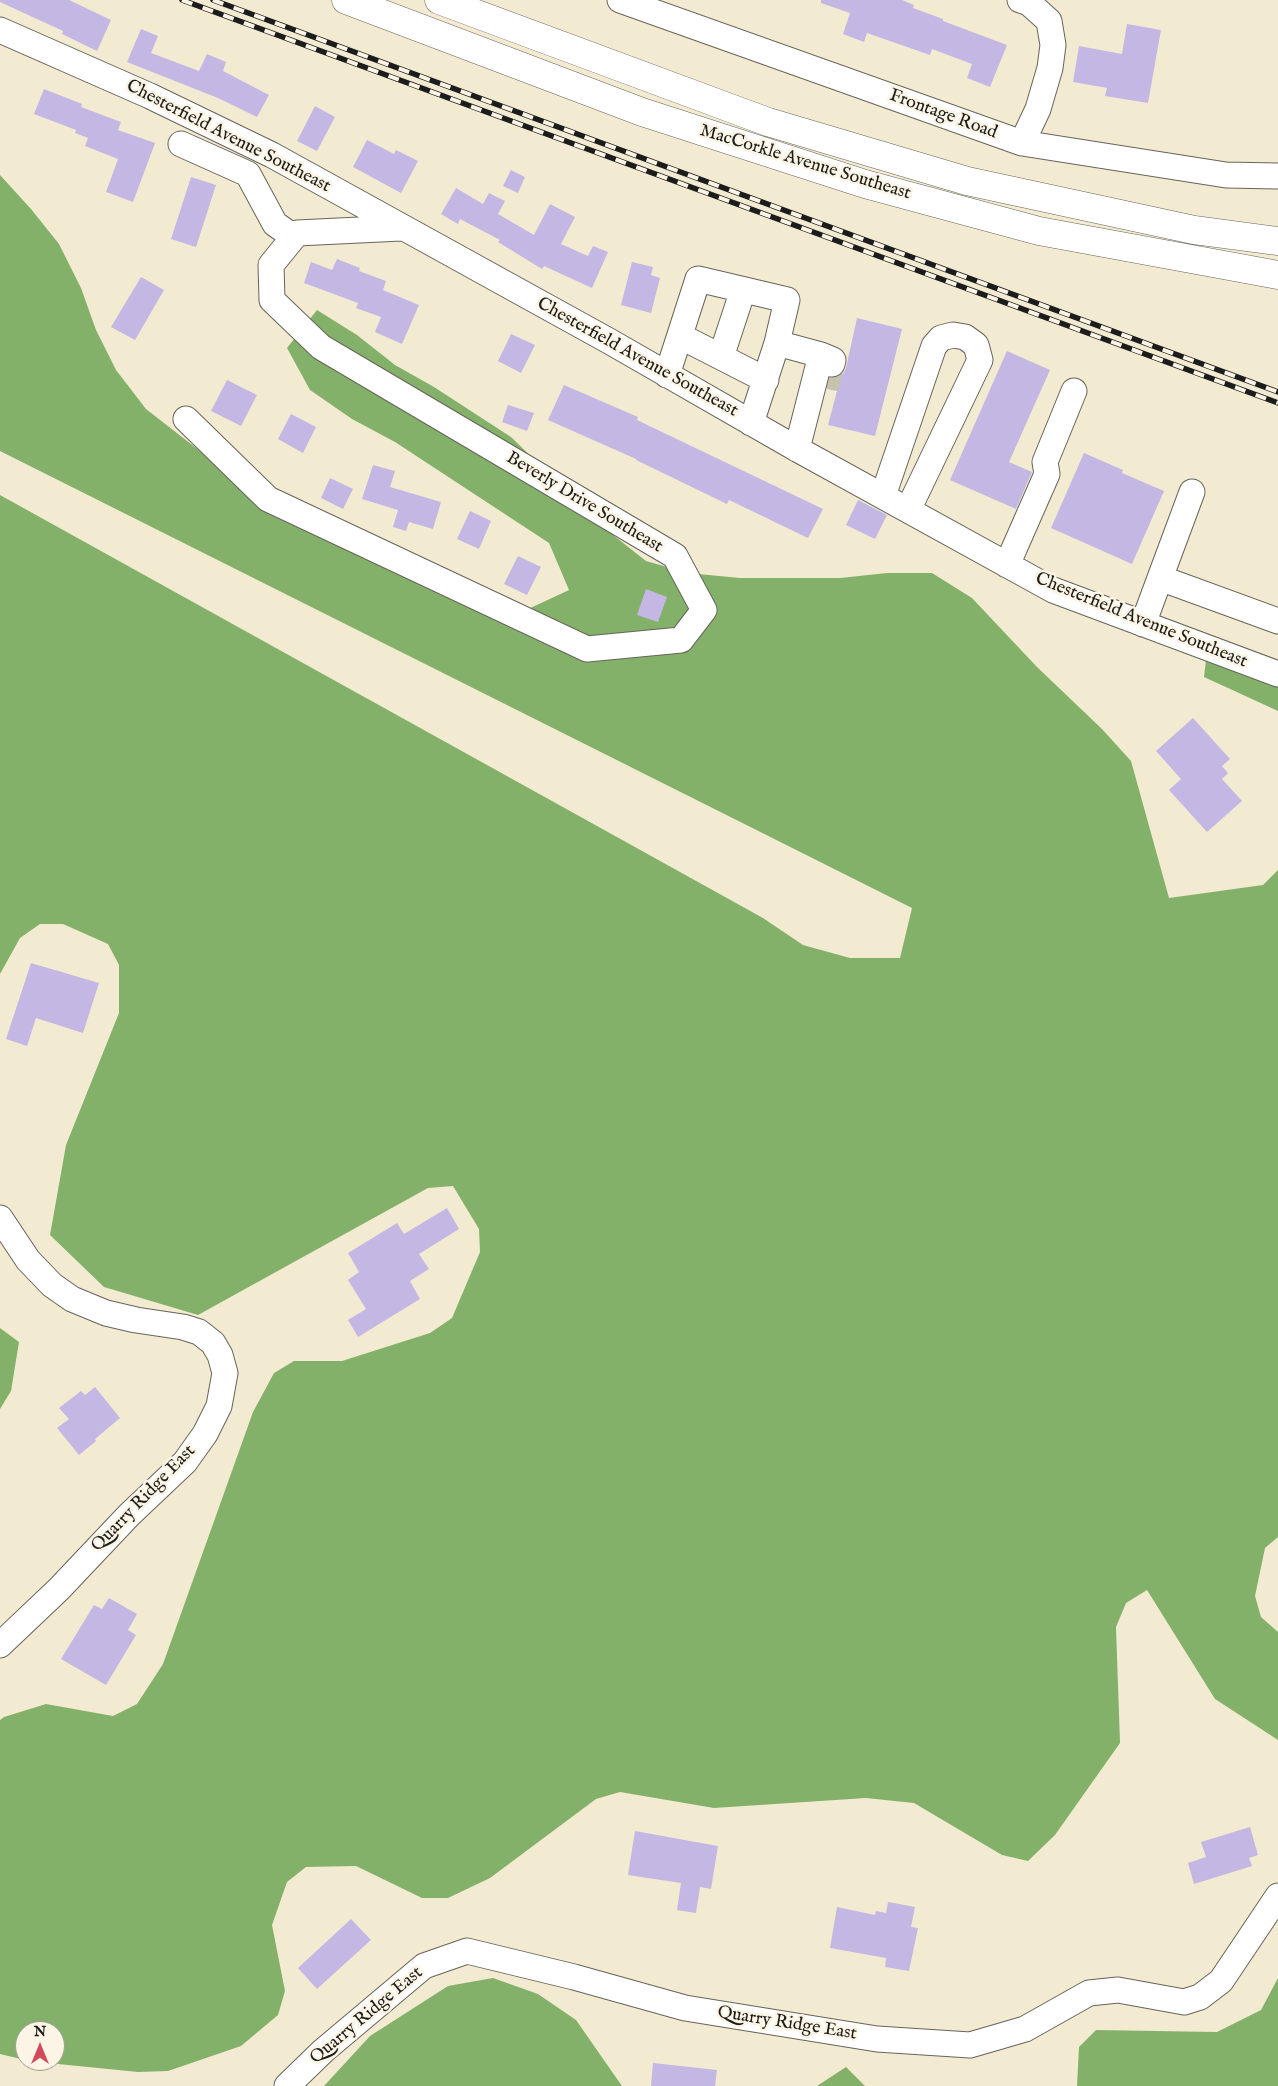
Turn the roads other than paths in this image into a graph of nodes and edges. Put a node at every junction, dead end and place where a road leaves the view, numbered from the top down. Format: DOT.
graph roads {
  1 [pos="346,0"];
  2 [pos="439,0"];
  3 [pos="620,0"];
  4 [pos="1024,2"];
  5 [pos="0,30"];
  6 [pos="1022,143"];
  7 [pos="181,144"];
  8 [pos="1278,176"];
  9 [pos="402,228"];
  10 [pos="294,237"];
  11 [pos="1278,240"];
  12 [pos="1278,275"];
  13 [pos="744,290"];
  14 [pos="680,336"];
  15 [pos="777,343"];
  16 [pos="721,357"];
  17 [pos="667,375"];
  18 [pos="766,380"];
  19 [pos="1074,391"];
  20 [pos="186,419"];
  21 [pos="751,423"];
  22 [pos="797,449"];
  23 [pos="1192,492"];
  24 [pos="883,496"];
  25 [pos="908,510"];
  26 [pos="1007,565"];
  27 [pos="1160,578"];
  28 [pos="1278,621"];
  29 [pos="1143,624"];
  30 [pos="1276,667"];
  31 [pos="0,1218"];
  32 [pos="0,1646"];
  33 [pos="1278,1896"];
  34 [pos="287,2086"];
  1 -- 12 [label="main road, MacCorkle Avenue Southeast"];
  2 -- 11 [label="main road, MacCorkle Avenue Southeast"];
  3 -- 6 [label="street, Frontage Road"];
  4 -- 6 [label="street"];
  5 -- 9 [label="street, Chesterfield Avenue Southeast"];
  6 -- 8 [label="street, Frontage Road"];
  7 -- 10 [label="street"];
  9 -- 10 [label="street"];
  9 -- 17 [label="street, Chesterfield Avenue Southeast"];
  10 -- 20 [label="street, Beverly Drive Southeast"];
  13 -- 14 [label="street"];
  13 -- 15 [label="street"];
  13 -- 16 [label="street"];
  14 -- 16 [label="street"];
  14 -- 17 [label="street"];
  15 -- 18 [label="street"];
  15 -- 22 [label="street"];
  16 -- 18 [label="street"];
  17 -- 21 [label="street, Chesterfield Avenue Southeast"];
  18 -- 21 [label="street"];
  19 -- 26 [label="street"];
  21 -- 22 [label="street, Chesterfield Avenue Southeast"];
  22 -- 24 [label="street, Chesterfield Avenue Southeast"];
  23 -- 27 [label="street"];
  24 -- 25 [label="street, Chesterfield Avenue Southeast"];
  24 -- 25 [label="street"];
  25 -- 26 [label="street, Chesterfield Avenue Southeast"];
  26 -- 29 [label="street, Chesterfield Avenue Southeast"];
  27 -- 28 [label="street"];
  27 -- 29 [label="street"];
  29 -- 30 [label="street, Chesterfield Avenue Southeast"];
  31 -- 32 [label="street, Quarry Ridge East"];
  33 -- 34 [label="street, Quarry Ridge East"];
}
